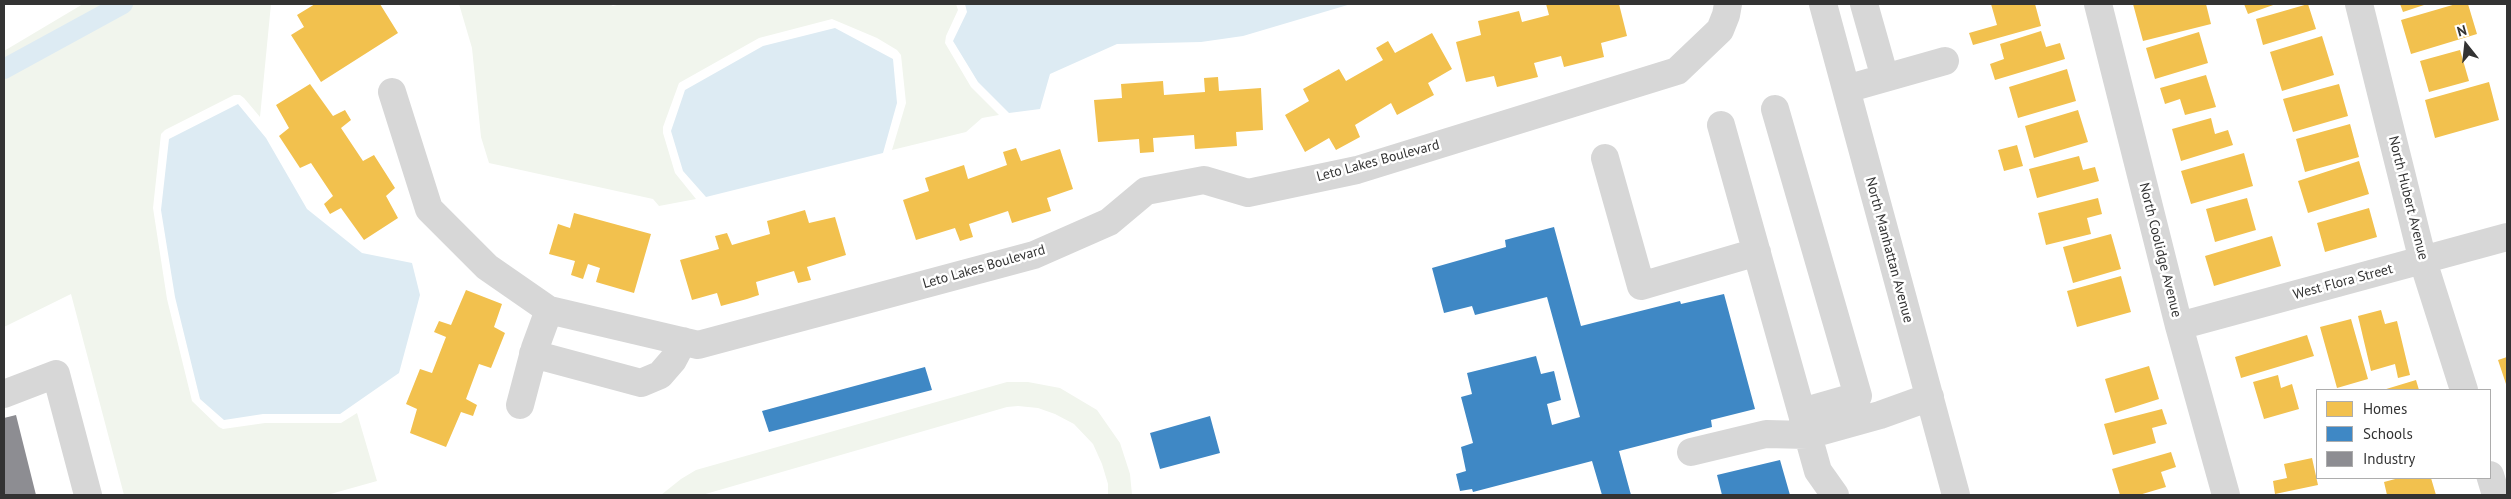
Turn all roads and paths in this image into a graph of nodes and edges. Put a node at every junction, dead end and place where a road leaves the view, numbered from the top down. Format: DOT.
graph roads {
  1 [pos="1728,4"];
  2 [pos="1823,4"];
  3 [pos="1864,4"];
  4 [pos="2098,4"];
  5 [pos="2359,4"];
  6 [pos="1945,60"];
  7 [pos="1885,78"];
  8 [pos="1846,89"];
  9 [pos="392,92"];
  10 [pos="1775,109"];
  11 [pos="1721,125"];
  12 [pos="1605,158"];
  13 [pos="2507,237"];
  14 [pos="1757,252"];
  15 [pos="2424,261"];
  16 [pos="548,310"];
  17 [pos="2179,326"];
  18 [pos="683,341"];
  19 [pos="533,354"];
  20 [pos="2464,389"];
  21 [pos="4,394"];
  22 [pos="1930,398"];
  23 [pos="520,406"];
  24 [pos="1805,423"];
  25 [pos="1691,452"];
  26 [pos="2491,478"];
  27 [pos="1816,483"];
  28 [pos="88,495"];
  29 [pos="1834,495"];
  30 [pos="1956,495"];
  31 [pos="2226,495"];
  32 [pos="2496,495"];
  1 -- 18 [label="street, Leto Lakes Boulevard"];
  2 -- 8 [label="street, North Manhattan Avenue"];
  3 -- 7 [label="street"];
  4 -- 17 [label="street, North Coolidge Avenue"];
  5 -- 15 [label="street, North Hubert Avenue"];
  6 -- 7 [label="street"];
  7 -- 8 [label="street"];
  8 -- 22 [label="street, North Manhattan Avenue"];
  9 -- 16 [label="street, Leto Lakes Boulevard"];
  10 -- 24 [label="street"];
  11 -- 14 [label="street"];
  12 -- 14 [label="street"];
  13 -- 15 [label="street, West Flora Street"];
  14 -- 24 [label="street"];
  15 -- 17 [label="street, West Flora Street"];
  15 -- 20 [label="street, North Hubert Avenue"];
  16 -- 18 [label="street, Leto Lakes Boulevard"];
  16 -- 19 [label="street"];
  17 -- 31 [label="street, North Coolidge Avenue"];
  18 -- 19 [label="street"];
  19 -- 23 [label="street"];
  21 -- 28 [label="street"];
  22 -- 24 [label="street"];
  22 -- 30 [label="street, North Manhattan Avenue"];
  24 -- 25 [label="street"];
  24 -- 27 [label="street"];
  26 -- 32 [label="street"];
  27 -- 29 [label="street"];
}
